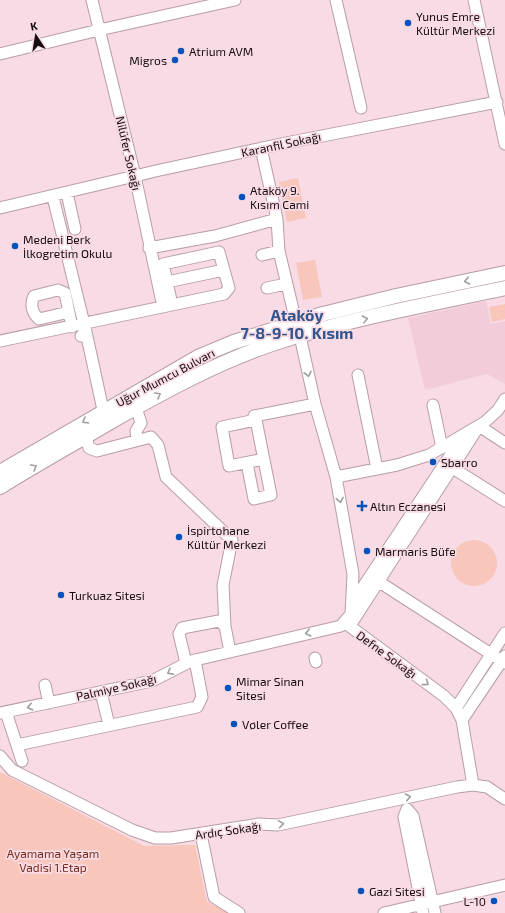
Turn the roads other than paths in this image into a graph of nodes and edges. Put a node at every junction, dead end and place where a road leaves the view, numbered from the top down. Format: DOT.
graph roads {
  1 [pos="92,0"];
  2 [pos="235,0"];
  3 [pos="336,0"];
  4 [pos="474,0"];
  5 [pos="99,30"];
  6 [pos="0,54"];
  7 [pos="497,102"];
  8 [pos="361,108"];
  9 [pos="505,144"];
  10 [pos="261,148"];
  11 [pos="135,176"];
  12 [pos="67,193"];
  13 [pos="53,196"];
  14 [pos="0,208"];
  15 [pos="277,219"];
  16 [pos="75,229"];
  17 [pos="149,248"];
  18 [pos="279,250"];
  19 [pos="262,255"];
  20 [pos="224,270"];
  21 [pos="505,273"];
  22 [pos="167,282"];
  23 [pos="286,284"];
  24 [pos="267,288"];
  25 [pos="505,288"];
  26 [pos="167,306"];
  27 [pos="69,312"];
  28 [pos="296,322"];
  29 [pos="72,327"];
  30 [pos="84,331"];
  31 [pos="300,336"];
  32 [pos="0,341"];
  33 [pos="358,375"];
  34 [pos="505,399"];
  35 [pos="315,404"];
  36 [pos="433,405"];
  37 [pos="102,411"];
  38 [pos="138,414"];
  39 [pos="256,420"];
  40 [pos="106,425"];
  41 [pos="479,426"];
  42 [pos="463,436"];
  43 [pos="86,437"];
  44 [pos="137,440"];
  45 [pos="505,443"];
  46 [pos="442,448"];
  47 [pos="264,459"];
  48 [pos="247,463"];
  49 [pos="449,465"];
  50 [pos="377,469"];
  51 [pos="0,470"];
  52 [pos="336,477"];
  53 [pos="0,487"];
  54 [pos="505,501"];
  55 [pos="375,579"];
  56 [pos="352,603"];
  57 [pos="347,624"];
  58 [pos="225,626"];
  59 [pos="505,633"];
  60 [pos="230,652"];
  61 [pos="492,655"];
  62 [pos="504,660"];
  63 [pos="191,661"];
  64 [pos="45,685"];
  65 [pos="101,692"];
  66 [pos="49,703"];
  67 [pos="456,708"];
  68 [pos="3,712"];
  69 [pos="462,720"];
  70 [pos="109,725"];
  71 [pos="17,745"];
  72 [pos="0,756"];
  73 [pos="22,762"];
  74 [pos="473,785"];
  75 [pos="505,799"];
  76 [pos="201,834"];
  77 [pos="505,885"];
  78 [pos="426,906"];
  79 [pos="239,913"];
  80 [pos="384,913"];
  81 [pos="435,913"];
  1 -- 5 [label="street, Nilüfer Sokağı"];
  2 -- 5 [label="street"];
  3 -- 8 [label="street"];
  4 -- 7 [label="street"];
  5 -- 6 [label="street"];
  5 -- 11 [label="street, Nilüfer Sokağı"];
  7 -- 9 [label="street"];
  7 -- 10 [label="street, Karanfil Sokağı"];
  10 -- 11 [label="street, Karanfil Sokağı"];
  10 -- 15 [label="street"];
  11 -- 12 [label="street, Karanfil Sokağı"];
  11 -- 17 [label="street, Nilüfer Sokağı"];
  12 -- 13 [label="street, Karanfil Sokağı"];
  12 -- 16 [label="street"];
  13 -- 14 [label="street, Karanfil Sokağı"];
  13 -- 30 [label="street"];
  15 -- 17 [label="street"];
  15 -- 18 [label="street"];
  17 -- 26 [label="street, Nilüfer Sokağı"];
  18 -- 19 [label="street"];
  18 -- 23 [label="street"];
  20 -- 22 [label="street"];
  20 -- 22 [label="street"];
  20 -- 26 [label="street"];
  21 -- 28 [label="main road, Uğur Mumcu Bulvarı, one-way"];
  22 -- 26 [label="street"];
  23 -- 24 [label="street"];
  23 -- 28 [label="street"];
  31 -- 25 [label="main road, Uğur Mumcu Bulvarı, one-way"];
  26 -- 30 [label="street"];
  27 -- 29 [label="street"];
  28 -- 31 [label="main road"];
  28 -- 37 [label="main road, Uğur Mumcu Bulvarı"];
  29 -- 30 [label="street"];
  29 -- 32 [label="street"];
  30 -- 37 [label="street"];
  31 -- 35 [label="street, Defne Sokağı, one-way"];
  40 -- 31 [label="main road, Uğur Mumcu Bulvarı, one-way"];
  33 -- 50 [label="street"];
  34 -- 41 [label="street"];
  35 -- 39 [label="street"];
  35 -- 52 [label="street, Defne Sokağı"];
  36 -- 46 [label="street"];
  37 -- 40 [label="street"];
  37 -- 51 [label="main road, Uğur Mumcu Bulvarı, one-way"];
  38 -- 44 [label="street"];
  39 -- 47 [label="street"];
  39 -- 48 [label="street"];
  40 -- 43 [label="main road, Uğur Mumcu Bulvarı"];
  41 -- 42 [label="street"];
  41 -- 45 [label="street"];
  41 -- 49 [label="street"];
  42 -- 46 [label="street"];
  42 -- 49 [label="street"];
  43 -- 44 [label="street"];
  53 -- 43 [label="main road, Uğur Mumcu Bulvarı, one-way"];
  44 -- 58 [label="street"];
  46 -- 50 [label="street"];
  47 -- 48 [label="street"];
  47 -- 48 [label="street"];
  49 -- 54 [label="street"];
  49 -- 55 [label="street"];
  50 -- 52 [label="street"];
  52 -- 56 [label="street, Defne Sokağı, one-way"];
  55 -- 56 [label="street"];
  55 -- 57 [label="street"];
  55 -- 61 [label="street"];
  56 -- 57 [label="street, Defne Sokağı"];
  57 -- 60 [label="street, Palmiye Sokağı, one-way"];
  57 -- 67 [label="street, Defne Sokağı, one-way"];
  58 -- 60 [label="street"];
  58 -- 63 [label="street"];
  59 -- 61 [label="street"];
  60 -- 63 [label="street, Palmiye Sokağı"];
  61 -- 62 [label="street"];
  61 -- 67 [label="street"];
  62 -- 69 [label="street"];
  63 -- 65 [label="street, Palmiye Sokağı, one-way"];
  63 -- 70 [label="street"];
  64 -- 66 [label="street"];
  65 -- 66 [label="street, Palmiye Sokağı"];
  65 -- 70 [label="street"];
  66 -- 68 [label="street, Palmiye Sokağı, one-way"];
  67 -- 69 [label="street, Defne Sokağı"];
  68 -- 71 [label="street"];
  69 -- 74 [label="street, Defne Sokağı"];
  70 -- 71 [label="street"];
  71 -- 73 [label="street"];
  72 -- 76 [label="street, Ardıç Sokağı"];
  74 -- 75 [label="street"];
  76 -- 74 [label="street, Ardıç Sokağı, one-way"];
  76 -- 79 [label="street"];
  77 -- 78 [label="street"];
  78 -- 78 [label="street"];
  78 -- 80 [label="street"];
  78 -- 81 [label="street"];
}
